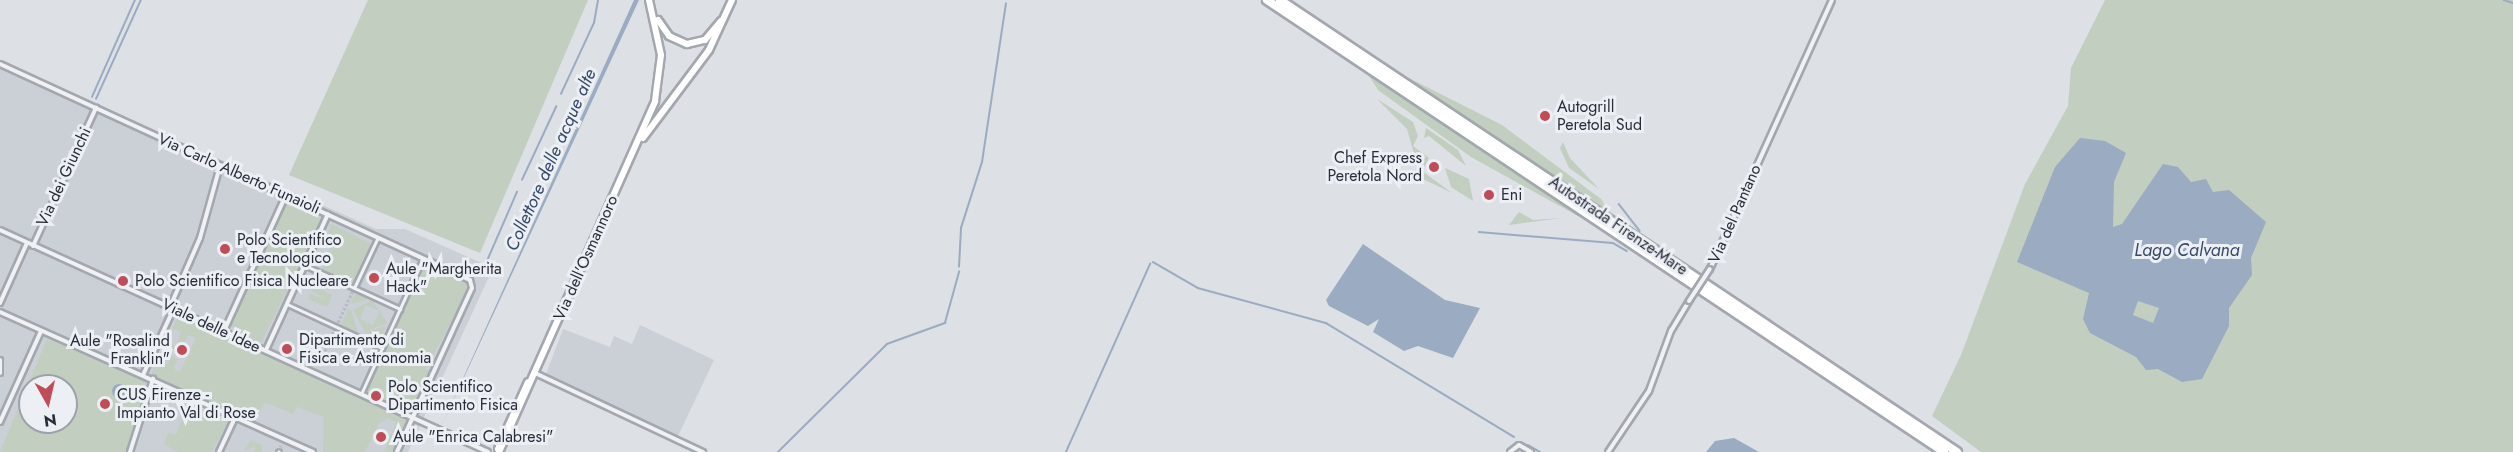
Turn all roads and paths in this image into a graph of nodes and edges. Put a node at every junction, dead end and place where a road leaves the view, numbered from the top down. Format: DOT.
graph roads {
  1 [pos="649,0"];
  2 [pos="732,0"];
  3 [pos="1267,0"];
  4 [pos="1280,0"];
  5 [pos="1832,0"];
  6 [pos="728,11"];
  7 [pos="655,14"];
  8 [pos="0,64"];
  9 [pos="96,108"];
  10 [pos="636,148"];
  11 [pos="220,166"];
  12 [pos="286,195"];
  13 [pos="328,214"];
  14 [pos="0,230"];
  15 [pos="378,237"];
  16 [pos="27,243"];
  17 [pos="33,246"];
  18 [pos="423,258"];
  19 [pos="304,266"];
  20 [pos="354,288"];
  21 [pos="0,303"];
  22 [pos="287,304"];
  23 [pos="172,307"];
  24 [pos="400,309"];
  25 [pos="1,314"];
  26 [pos="41,331"];
  27 [pos="224,332"];
  28 [pos="382,348"];
  29 [pos="266,350"];
  30 [pos="0,360"];
  31 [pos="535,371"];
  32 [pos="0,373"];
  33 [pos="143,375"];
  34 [pos="153,380"];
  35 [pos="361,394"];
  36 [pos="235,417"];
  37 [pos="412,417"];
  38 [pos="0,422"];
  39 [pos="284,439"];
  40 [pos="281,446"];
  41 [pos="1947,449"];
  42 [pos="130,452"];
  43 [pos="219,452"];
  44 [pos="313,452"];
  45 [pos="397,452"];
  46 [pos="488,452"];
  47 [pos="498,452"];
  48 [pos="703,452"];
  49 [pos="1510,452"];
  50 [pos="1531,452"];
  51 [pos="1608,452"];
  52 [pos="1958,452"];
  1 -- 7 [label="main road, Via dell'Osmannoro"];
  2 -- 6 [label="main road, Via dell'Osmannoro"];
  3 -- 41 [label="highway, Autostrada Firenze-Mare"];
  4 -- 41 [label="highway, Autostrada Firenze-Mare"];
  5 -- 51 [label="street, Via del Pantano, bridge"];
  6 -- 7 [label="main road"];
  6 -- 10 [label="main road, Via dell'Osmannoro"];
  7 -- 10 [label="main road, Via dell'Osmannoro"];
  8 -- 9 [label="street, Via Carlo Alberto Funaioli"];
  9 -- 11 [label="street, Via Carlo Alberto Funaioli"];
  9 -- 17 [label="street, Via dei Giunchi"];
  10 -- 31 [label="main road, Via dell'Osmannoro"];
  11 -- 12 [label="street, Via Carlo Alberto Funaioli"];
  11 -- 23 [label="street"];
  12 -- 13 [label="street, Via Carlo Alberto Funaioli"];
  12 -- 27 [label="street"];
  13 -- 15 [label="street, Via Carlo Alberto Funaioli"];
  13 -- 19 [label="street"];
  14 -- 16 [label="street, Viale delle Idee"];
  15 -- 18 [label="street, Via Carlo Alberto Funaioli"];
  15 -- 20 [label="street"];
  16 -- 17 [label="street, Viale delle Idee"];
  16 -- 21 [label="street, Via dei Giunchi"];
  17 -- 23 [label="street, Viale delle Idee"];
  18 -- 24 [label="street"];
  18 -- 37 [label="street, Via Carlo Alberto Funaioli"];
  19 -- 20 [label="street"];
  19 -- 22 [label="street"];
  20 -- 24 [label="street"];
  22 -- 28 [label="street"];
  22 -- 29 [label="street"];
  23 -- 27 [label="street, Viale delle Idee"];
  23 -- 33 [label="street"];
  24 -- 28 [label="street"];
  25 -- 26 [label="street"];
  26 -- 33 [label="street"];
  26 -- 38 [label="street"];
  27 -- 29 [label="street, Viale delle Idee"];
  28 -- 35 [label="street"];
  29 -- 35 [label="street, Viale delle Idee"];
  30 -- 32 [label="street"];
  31 -- 47 [label="main road, Via dell'Osmannoro"];
  31 -- 48 [label="street"];
  33 -- 34 [label="street"];
  34 -- 36 [label="street"];
  34 -- 42 [label="street"];
  35 -- 37 [label="street, Viale delle Idee"];
  36 -- 39 [label="street"];
  36 -- 43 [label="street"];
  37 -- 45 [label="street"];
  37 -- 46 [label="street, Viale delle Idee"];
  39 -- 40 [label="street"];
  39 -- 44 [label="street"];
  41 -- 52 [label="highway, Autostrada Firenze-Mare"];
  49 -- 50 [label="street"];
}
